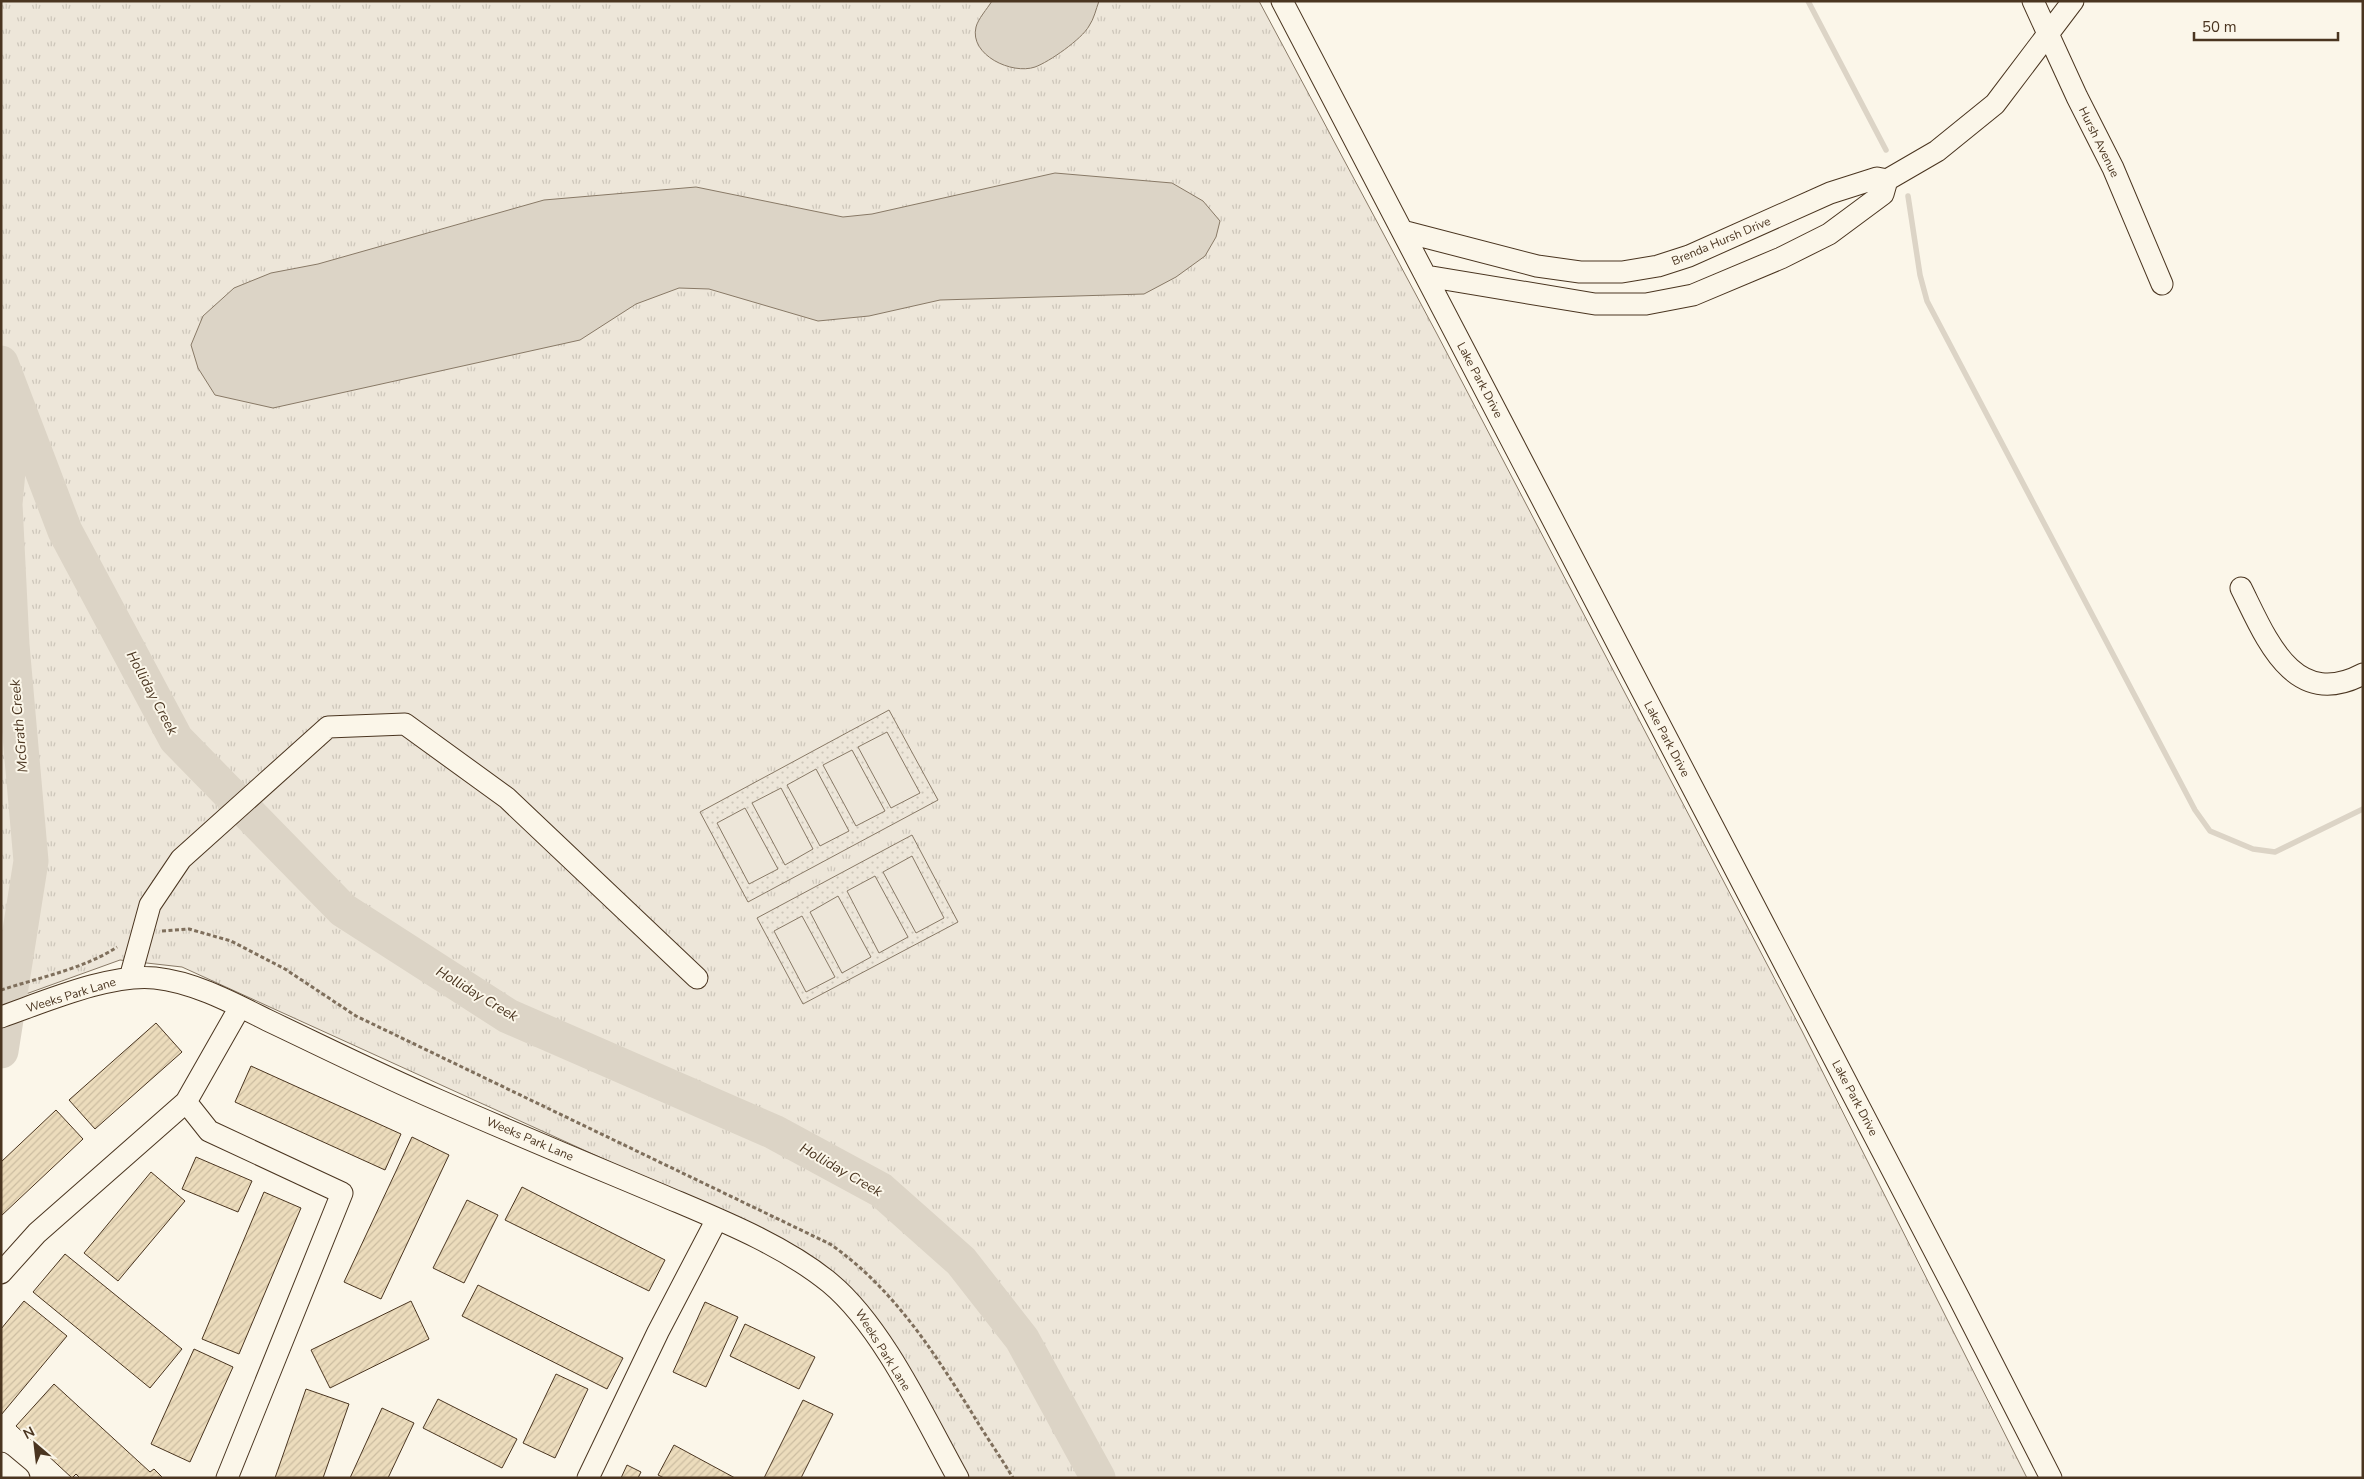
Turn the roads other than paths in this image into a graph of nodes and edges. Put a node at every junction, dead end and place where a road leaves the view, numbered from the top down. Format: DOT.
graph roads {
  1 [pos="1282,1"];
  2 [pos="2033,1"];
  3 [pos="2073,1"];
  4 [pos="2048,36"];
  5 [pos="1887,180"];
  6 [pos="1402,231"];
  7 [pos="1426,276"];
  8 [pos="2162,284"];
  9 [pos="2241,588"];
  10 [pos="2363,674"];
  11 [pos="130,978"];
  12 [pos="697,978"];
  13 [pos="240,1007"];
  14 [pos="1,1017"];
  15 [pos="186,1102"];
  16 [pos="716,1218"];
  17 [pos="1,1273"];
  18 [pos="1,1463"];
  19 [pos="19,1478"];
  20 [pos="226,1478"];
  21 [pos="588,1478"];
  22 [pos="958,1478"];
  23 [pos="2051,1478"];
  1 -- 6 [label="street, Lake Park Drive"];
  2 -- 4 [label="street, Hursh Avenue"];
  3 -- 4 [label="street, Brenda Hursh Drive"];
  4 -- 5 [label="street, Brenda Hursh Drive"];
  4 -- 8 [label="street, Hursh Avenue"];
  5 -- 6 [label="street, Brenda Hursh Drive"];
  5 -- 7 [label="street, Brenda Hursh Drive"];
  6 -- 7 [label="street, Lake Park Drive"];
  7 -- 23 [label="street, Lake Park Drive"];
  9 -- 10 [label="street"];
  11 -- 12 [label="street"];
  11 -- 13 [label="street, Weeks Park Lane"];
  11 -- 14 [label="street, Weeks Park Lane"];
  13 -- 15 [label="street"];
  13 -- 16 [label="street, Weeks Park Lane"];
  15 -- 17 [label="street"];
  15 -- 20 [label="street"];
  16 -- 21 [label="street"];
  16 -- 22 [label="street, Weeks Park Lane"];
  18 -- 19 [label="street"];
}
